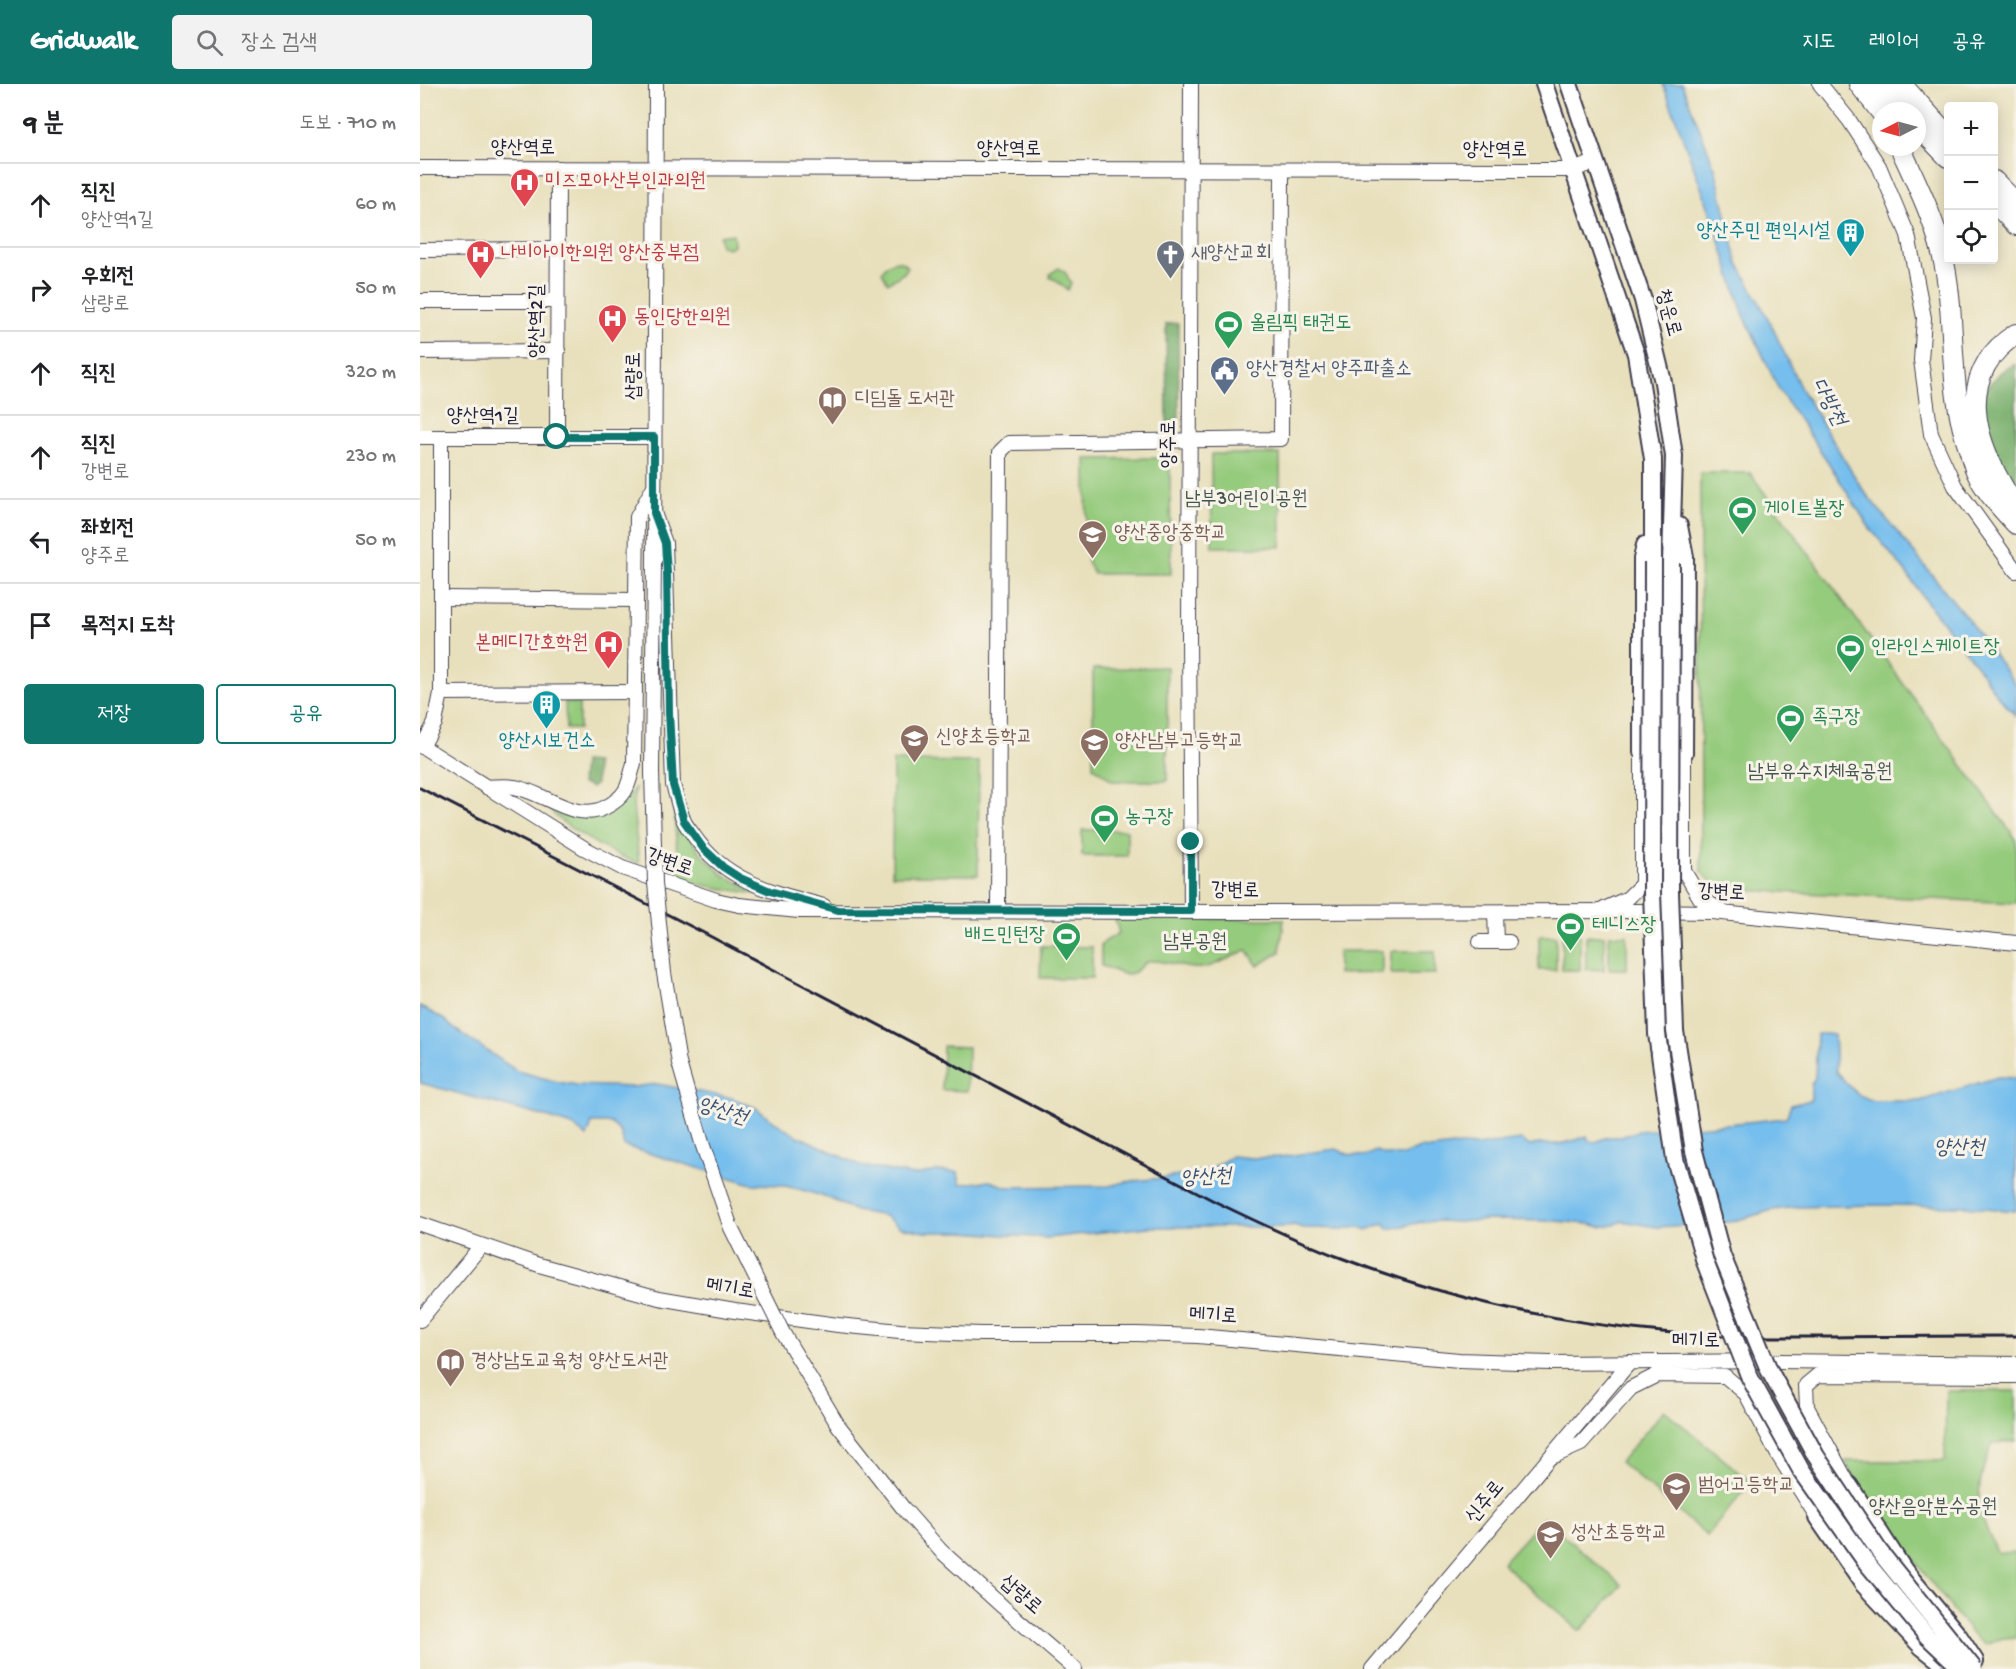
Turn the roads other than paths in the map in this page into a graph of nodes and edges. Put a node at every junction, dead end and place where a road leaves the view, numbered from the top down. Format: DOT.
graph roads {
  1 [pos="656,84"];
  2 [pos="1191,84"];
  3 [pos="1544,84"];
  4 [pos="1569,84"];
  5 [pos="1820,84"];
  6 [pos="1859,84"];
  7 [pos="1878,84"];
  8 [pos="1901,84"];
  9 [pos="1873,102"];
  10 [pos="1895,102"];
  11 [pos="1944,132"];
  12 [pos="1926,134"];
  13 [pos="1904,156"];
  14 [pos="1947,156"];
  15 [pos="1596,162"];
  16 [pos="420,168"];
  17 [pos="558,168"];
  18 [pos="656,169"];
  19 [pos="1192,170"];
  20 [pos="1282,170"];
  21 [pos="1572,170"];
  22 [pos="1998,176"];
  23 [pos="1998,185"];
  24 [pos="2016,192"];
  25 [pos="2016,203"];
  26 [pos="1998,206"];
  27 [pos="2016,225"];
  28 [pos="558,249"];
  29 [pos="420,250"];
  30 [pos="420,301"];
  31 [pos="551,301"];
  32 [pos="2016,334"];
  33 [pos="558,351"];
  34 [pos="420,352"];
  35 [pos="420,437"];
  36 [pos="441,437"];
  37 [pos="557,437"];
  38 [pos="654,437"];
  39 [pos="1189,440"];
  40 [pos="654,486"];
  41 [pos="1673,495"];
  42 [pos="1654,503"];
  43 [pos="2016,505"];
  44 [pos="654,513"];
  45 [pos="2016,524"];
  46 [pos="2016,572"];
  47 [pos="441,598"];
  48 [pos="635,600"];
  49 [pos="635,692"];
  50 [pos="441,693"];
  51 [pos="421,746"];
  52 [pos="1642,752"];
  53 [pos="1684,753"];
  54 [pos="486,787"];
  55 [pos="838,910"];
  56 [pos="998,911"];
  57 [pos="1191,911"];
  58 [pos="1600,911"];
  59 [pos="1495,912"];
  60 [pos="1726,914"];
  61 [pos="1479,942"];
  62 [pos="2016,943"];
  63 [pos="420,1224"];
  64 [pos="481,1246"];
  65 [pos="420,1320"];
  66 [pos="1630,1362"];
  67 [pos="2016,1364"];
  68 [pos="2016,1376"];
  69 [pos="1549,1458"];
  70 [pos="1849,1485"];
  71 [pos="1817,1517"];
  72 [pos="1075,1669"];
  73 [pos="1372,1669"];
  74 [pos="1950,1669"];
  75 [pos="1962,1669"];
  76 [pos="1974,1669"];
  77 [pos="1981,1669"];
  1 -- 18 [label="street, 삽량로"];
  2 -- 19 [label="street, 양주로"];
  3 -- 21 [label="main road, 청운로"];
  4 -- 15 [label="main road, 청운로"];
  5 -- 46 [label="street"];
  6 -- 9 [label="highway"];
  7 -- 10 [label="highway"];
  8 -- 11 [label="highway"];
  12 -- 14 [label="highway"];
  13 -- 45 [label="highway"];
  15 -- 21 [label="street, 양산역로"];
  15 -- 41 [label="main road, 청운로"];
  16 -- 17 [label="street, 양산역로"];
  17 -- 18 [label="street, 양산역로"];
  17 -- 28 [label="street, 양산역2길"];
  18 -- 19 [label="street, 양산역로"];
  18 -- 38 [label="street, 삽량로"];
  19 -- 20 [label="street, 양산역로"];
  19 -- 39 [label="street, 양주로"];
  20 -- 21 [label="street, 양산역로"];
  20 -- 39 [label="street"];
  21 -- 42 [label="main road, 청운로"];
  22 -- 24 [label="highway"];
  23 -- 25 [label="highway"];
  26 -- 27 [label="highway"];
  28 -- 29 [label="street"];
  28 -- 33 [label="street, 양산역2길"];
  30 -- 31 [label="street"];
  32 -- 43 [label="highway"];
  33 -- 34 [label="street"];
  33 -- 37 [label="street, 양산역2길"];
  35 -- 36 [label="street, 양산역1길"];
  36 -- 37 [label="street, 양산역1길"];
  36 -- 47 [label="street"];
  37 -- 38 [label="street, 양산역1길"];
  38 -- 40 [label="street, 삽량로"];
  39 -- 56 [label="street"];
  39 -- 57 [label="street, 양주로"];
  40 -- 44 [label="street, 삽량로"];
  40 -- 48 [label="street"];
  41 -- 53 [label="main road"];
  41 -- 76 [label="main road, 청운로, bridge"];
  42 -- 52 [label="main road"];
  42 -- 75 [label="main road, 청운로, bridge"];
  44 -- 55 [label="street"];
  44 -- 72 [label="street, 삽량로, bridge"];
  47 -- 48 [label="street"];
  47 -- 50 [label="street"];
  48 -- 49 [label="street"];
  49 -- 50 [label="street"];
  49 -- 54 [label="street"];
  50 -- 51 [label="street"];
  51 -- 54 [label="street, 강변로"];
  52 -- 58 [label="street"];
  53 -- 60 [label="street"];
  54 -- 55 [label="street, 강변로"];
  55 -- 56 [label="street, 강변로"];
  56 -- 57 [label="street, 강변로"];
  57 -- 59 [label="street, 강변로"];
  58 -- 59 [label="street, 강변로"];
  58 -- 60 [label="street, 강변로"];
  59 -- 61 [label="street"];
  60 -- 62 [label="street, 강변로"];
  63 -- 64 [label="street, 메기로"];
  64 -- 65 [label="street"];
  64 -- 66 [label="street, 메기로"];
  66 -- 67 [label="street, 메기로"];
  66 -- 69 [label="street, 신주로"];
  68 -- 70 [label="street"];
  69 -- 71 [label="street"];
  69 -- 73 [label="street, 신주로"];
  70 -- 77 [label="main road"];
  71 -- 74 [label="main road"];
}
